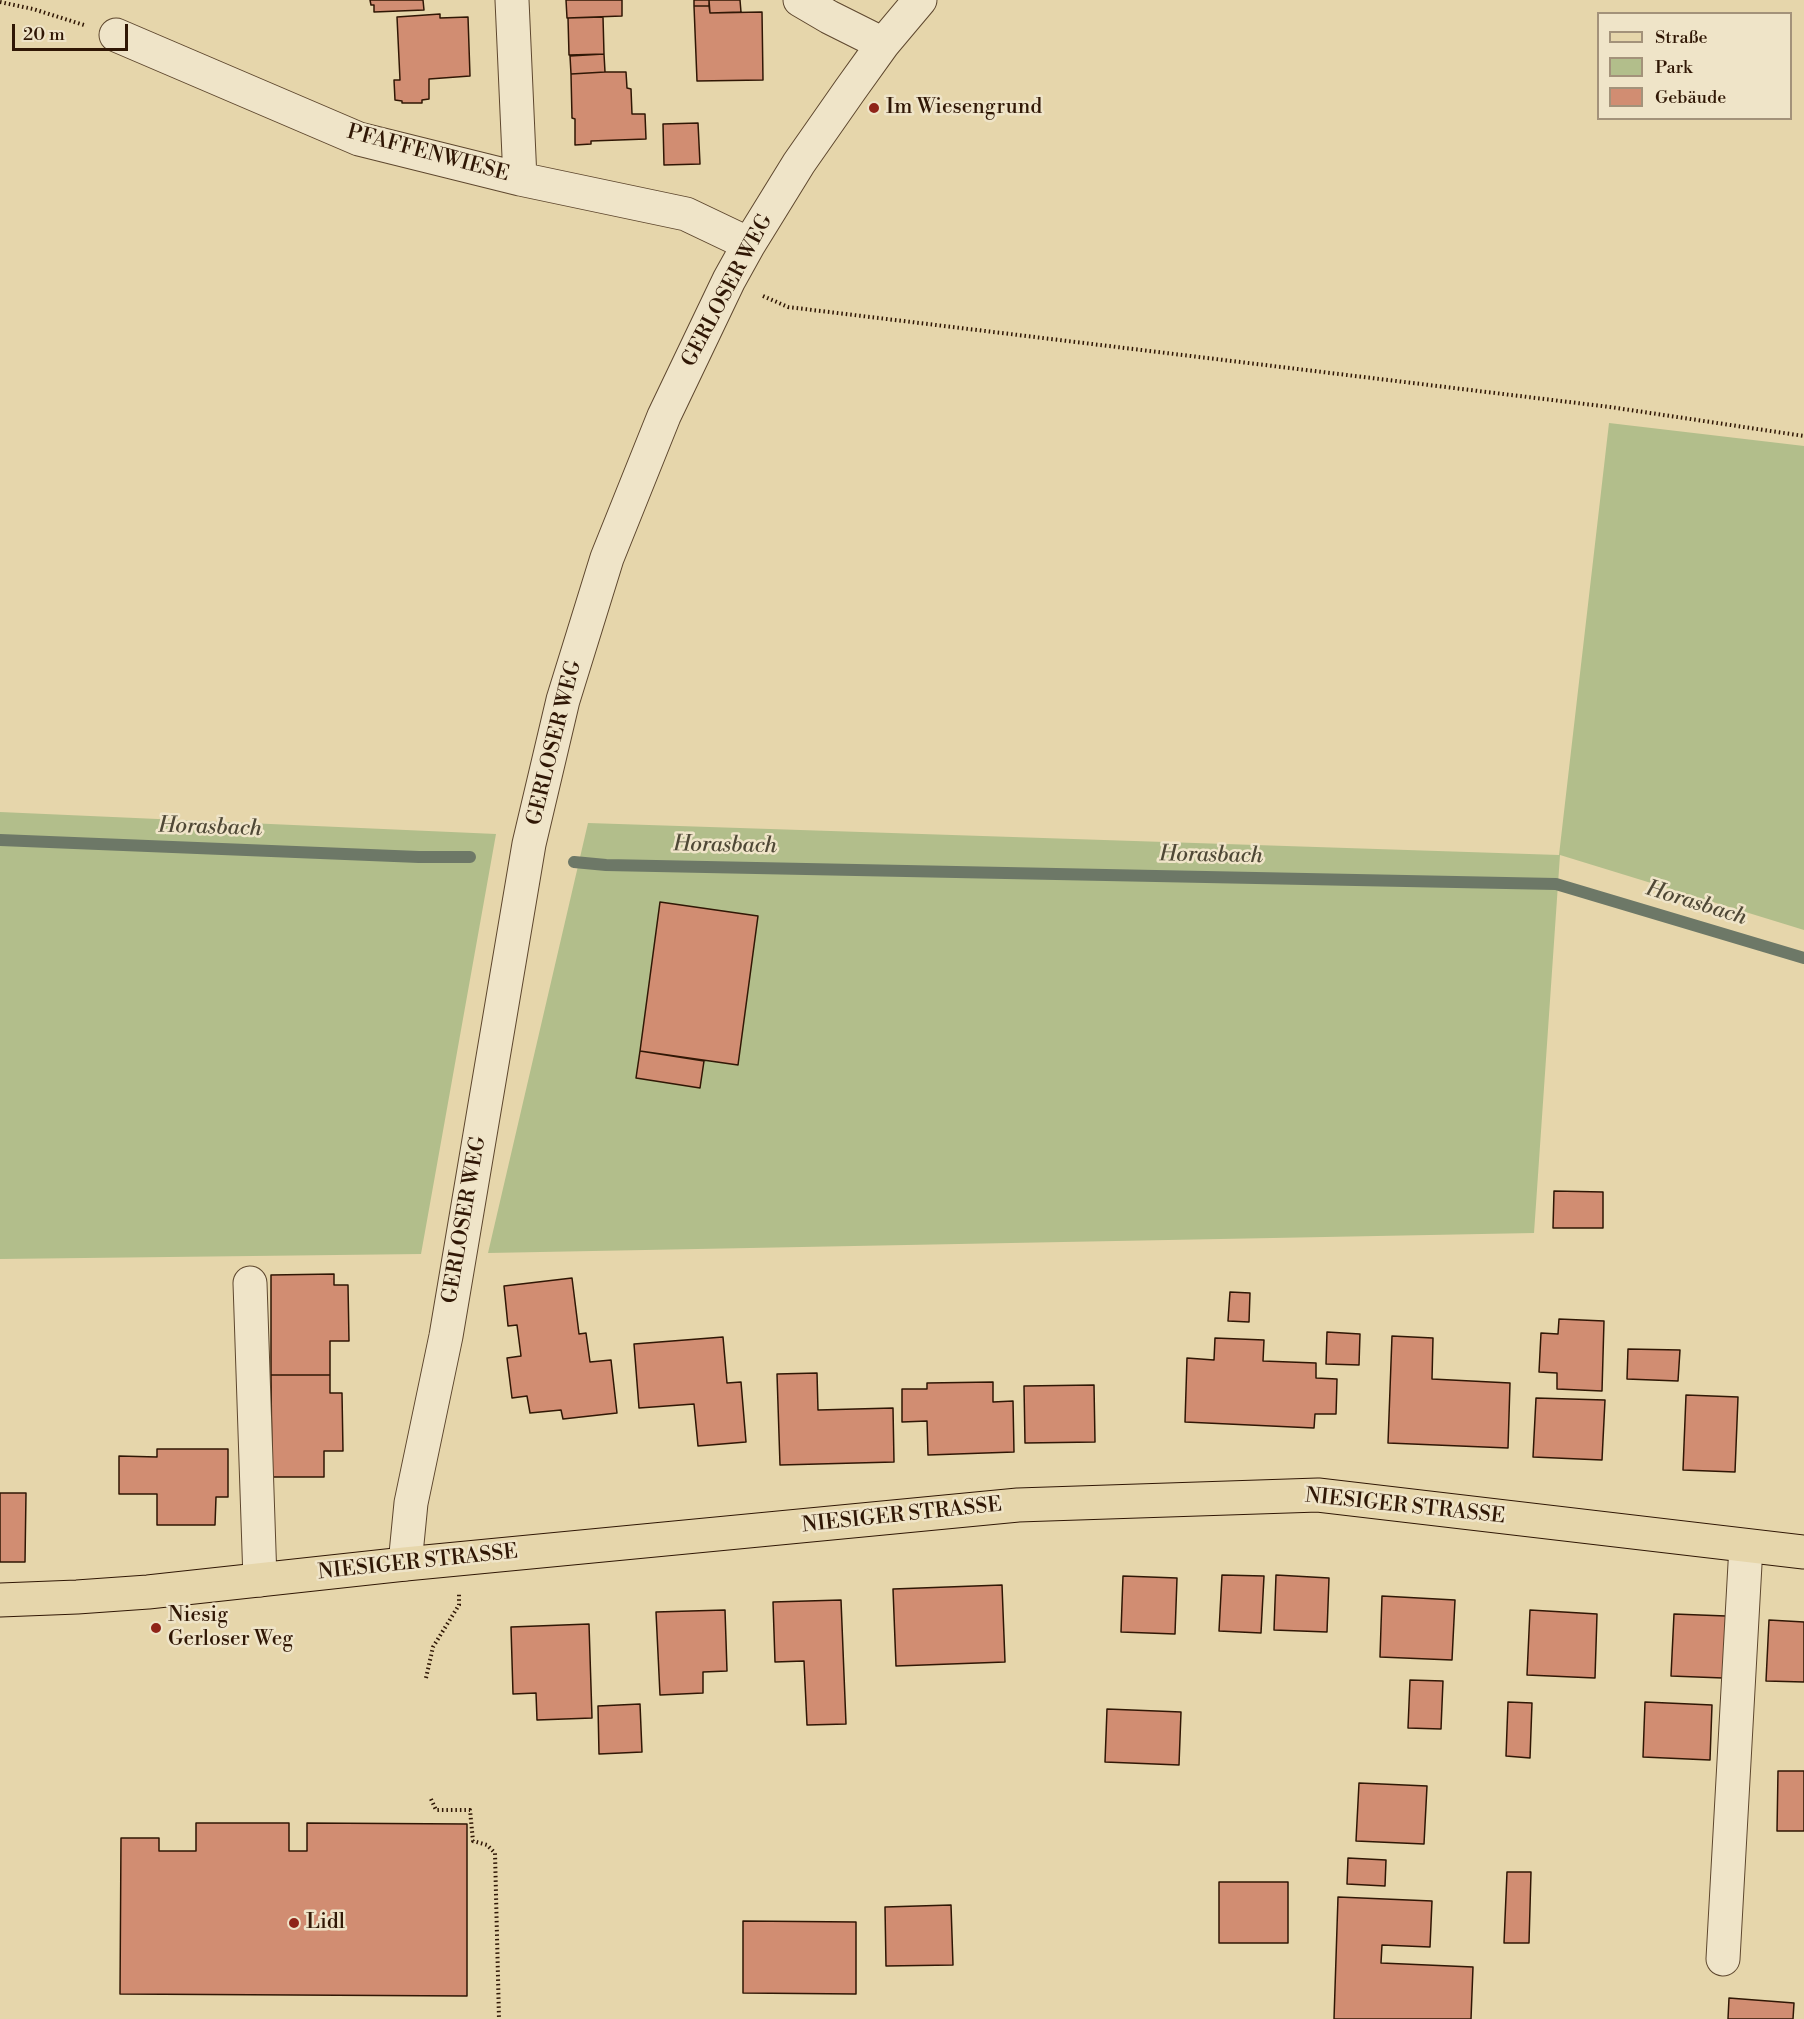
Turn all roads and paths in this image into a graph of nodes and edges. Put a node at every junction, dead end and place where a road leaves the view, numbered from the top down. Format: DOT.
graph roads {
  1 [pos="512,0"];
  2 [pos="800,0"];
  3 [pos="920,0"];
  4 [pos="0,2"];
  5 [pos="116,35"];
  6 [pos="883,44"];
  7 [pos="520,179"];
  8 [pos="749,244"];
  9 [pos="729,280"];
  10 [pos="1804,436"];
  11 [pos="250,1283"];
  12 [pos="1746,1546"];
  13 [pos="1804,1552"];
  14 [pos="459,1559"];
  15 [pos="405,1564"];
  16 [pos="261,1580"];
  17 [pos="0,1600"];
  18 [pos="426,1678"];
  19 [pos="431,1799"];
  20 [pos="1723,1959"];
  21 [pos="499,2019"];
  1 -- 7 [label="street"];
  2 -- 6 [label="street"];
  3 -- 6 [label="street, GERLOSER WEG"];
  4 -- 5 [label="path"];
  5 -- 7 [label="street, PFAFFENWIESE"];
  6 -- 8 [label="street, GERLOSER WEG"];
  7 -- 8 [label="street, PFAFFENWIESE"];
  8 -- 9 [label="street, GERLOSER WEG"];
  9 -- 10 [label="path"];
  9 -- 15 [label="street, GERLOSER WEG"];
  11 -- 16 [label="street"];
  12 -- 13 [label="main road, NIESIGER STRASSE"];
  12 -- 14 [label="main road, NIESIGER STRASSE"];
  12 -- 20 [label="street"];
  14 -- 15 [label="main road, NIESIGER STRASSE"];
  14 -- 18 [label="path"];
  15 -- 16 [label="main road, NIESIGER STRASSE"];
  16 -- 17 [label="main road, NIESIGER STRASSE"];
  19 -- 21 [label="path"];
}
